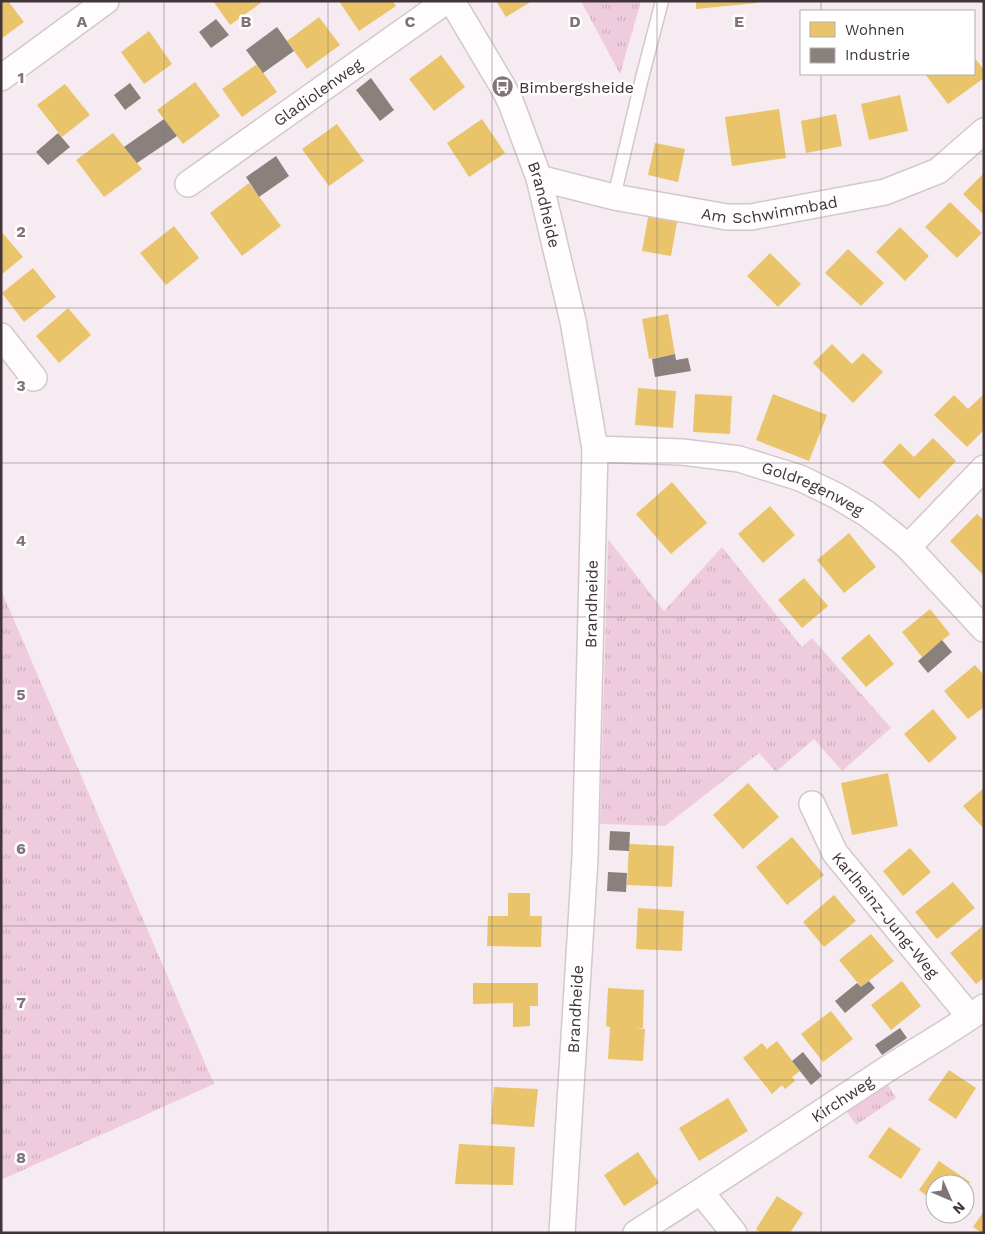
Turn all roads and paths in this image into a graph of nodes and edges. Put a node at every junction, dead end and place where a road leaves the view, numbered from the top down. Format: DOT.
graph roads {
  1 [pos="106,1"];
  2 [pos="446,1"];
  3 [pos="452,1"];
  4 [pos="662,1"];
  5 [pos="1,78"];
  6 [pos="984,131"];
  7 [pos="539,178"];
  8 [pos="188,184"];
  9 [pos="614,197"];
  10 [pos="1,336"];
  11 [pos="34,378"];
  12 [pos="595,449"];
  13 [pos="984,468"];
  14 [pos="908,547"];
  15 [pos="984,629"];
  16 [pos="812,804"];
  17 [pos="977,1012"];
  18 [pos="701,1192"];
  19 [pos="562,1233"];
  20 [pos="636,1233"];
  21 [pos="734,1233"];
  1 -- 5 [label="street"];
  2 -- 8 [label="street, Gladiolenweg"];
  3 -- 7 [label="street, Brandheide"];
  4 -- 9 [label="lane"];
  6 -- 9 [label="street, Am Schwimmbad"];
  7 -- 9 [label="street, Am Schwimmbad"];
  7 -- 12 [label="street, Brandheide"];
  10 -- 11 [label="street"];
  12 -- 14 [label="street, Goldregenweg"];
  12 -- 19 [label="street, Brandheide"];
  13 -- 14 [label="street"];
  14 -- 15 [label="street, Goldregenweg"];
  16 -- 17 [label="street, Karlheinz-Jung-Weg"];
  17 -- 18 [label="street, Kirchweg"];
  18 -- 20 [label="street, Kirchweg"];
  18 -- 21 [label="street"];
}
